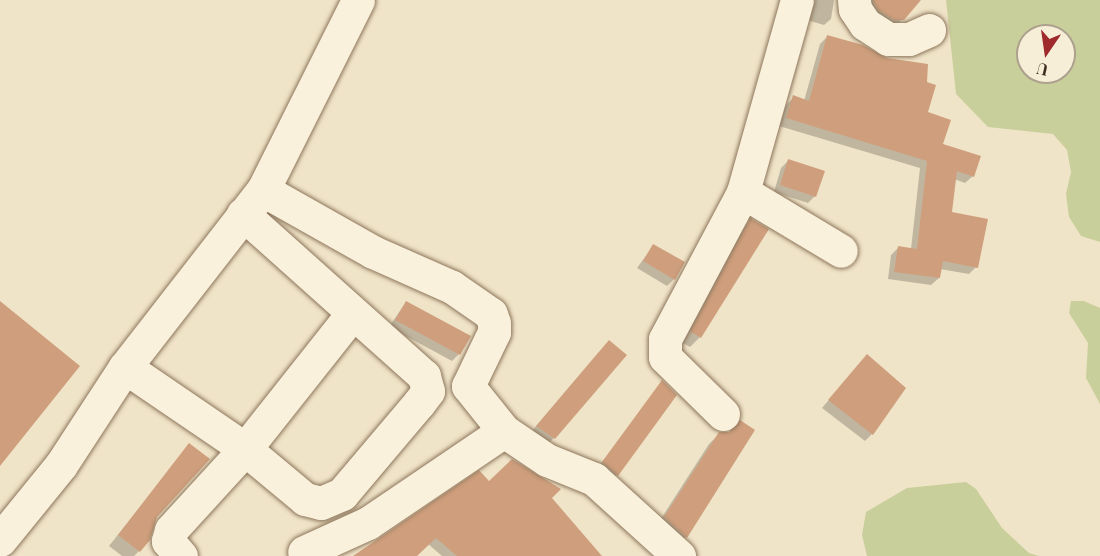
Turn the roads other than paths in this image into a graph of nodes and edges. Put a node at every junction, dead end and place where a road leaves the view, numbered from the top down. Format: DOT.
graph roads {
  1 [pos="358,0"];
  2 [pos="797,0"];
  3 [pos="854,0"];
  4 [pos="929,30"];
  5 [pos="743,192"];
  6 [pos="253,202"];
  7 [pos="841,251"];
  8 [pos="352,314"];
  9 [pos="126,367"];
  10 [pos="723,414"];
  11 [pos="504,431"];
  12 [pos="245,449"];
  13 [pos="368,464"];
  14 [pos="415,491"];
  15 [pos="0,540"];
  16 [pos="304,552"];
  17 [pos="181,556"];
  18 [pos="679,556"];
  1 -- 6 [label="street"];
  2 -- 5 [label="street"];
  3 -- 4 [label="street"];
  5 -- 7 [label="street"];
  5 -- 10 [label="street"];
  6 -- 8 [label="street"];
  6 -- 9 [label="street"];
  6 -- 11 [label="street"];
  8 -- 12 [label="street"];
  8 -- 13 [label="street"];
  9 -- 12 [label="street"];
  9 -- 15 [label="street"];
  11 -- 14 [label="street"];
  11 -- 18 [label="street"];
  12 -- 13 [label="street"];
  12 -- 17 [label="street"];
  13 -- 14 [label="street"];
  14 -- 16 [label="street"];
}
